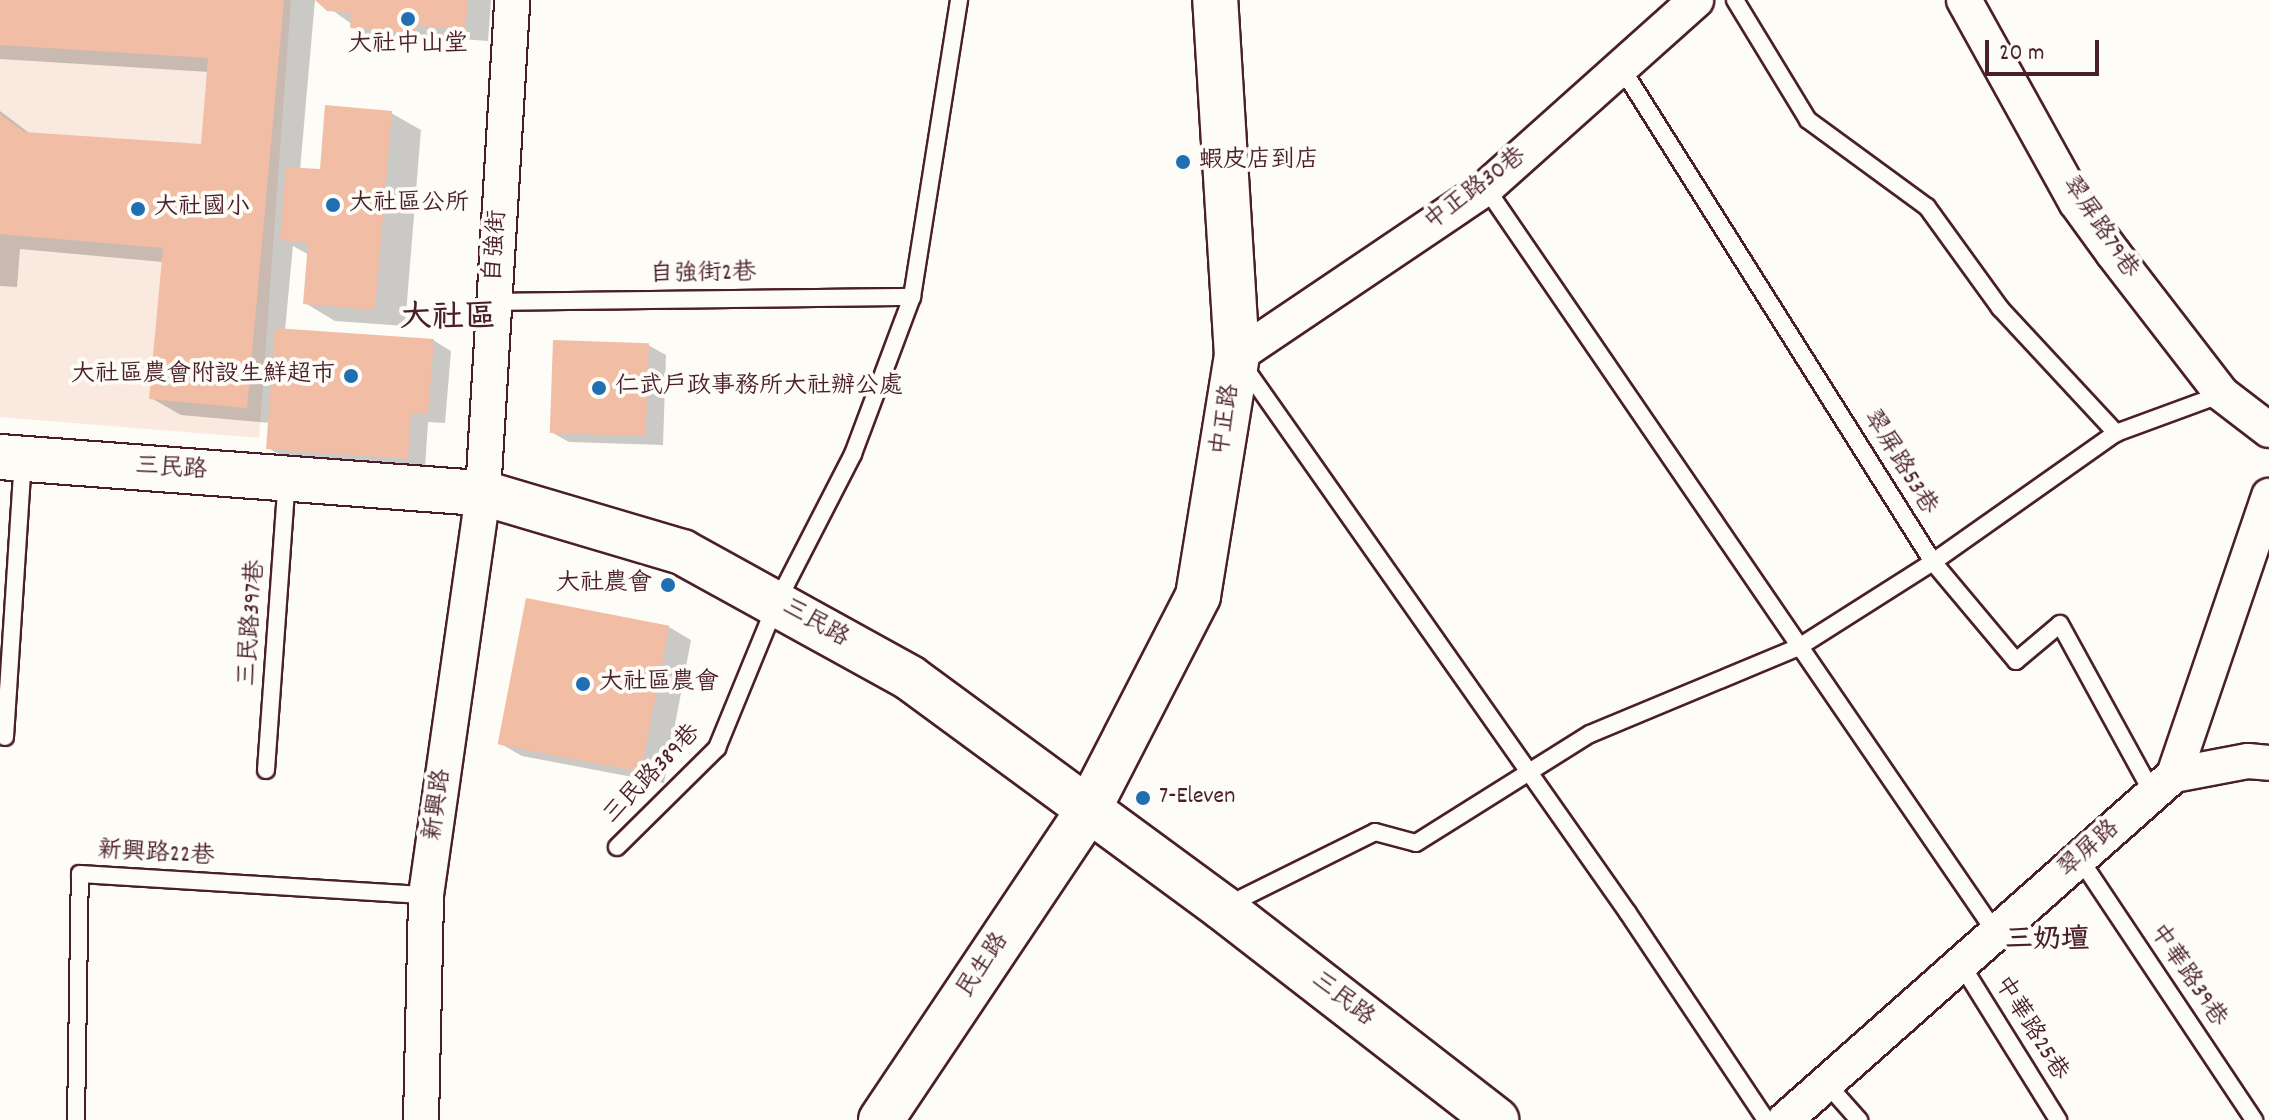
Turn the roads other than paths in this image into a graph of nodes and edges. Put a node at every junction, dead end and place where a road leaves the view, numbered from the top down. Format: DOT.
graph roads {
  1 [pos="512,0"];
  2 [pos="959,0"];
  3 [pos="1215,0"];
  4 [pos="1696,0"];
  5 [pos="1735,0"];
  6 [pos="1964,0"];
  7 [pos="1621,67"];
  8 [pos="1486,188"];
  9 [pos="912,297"];
  10 [pos="493,302"];
  11 [pos="1237,356"];
  12 [pos="2222,394"];
  13 [pos="2269,430"];
  14 [pos="2116,433"];
  15 [pos="12,458"];
  16 [pos="287,479"];
  17 [pos="483,493"];
  18 [pos="2269,496"];
  19 [pos="1933,562"];
  20 [pos="777,602"];
  21 [pos="1799,647"];
  22 [pos="5,737"];
  23 [pos="2269,763"];
  24 [pos="266,770"];
  25 [pos="1527,772"];
  26 [pos="2164,784"];
  27 [pos="1087,812"];
  28 [pos="617,847"];
  29 [pos="2080,859"];
  30 [pos="426,895"];
  31 [pos="1223,908"];
  32 [pos="1996,933"];
  33 [pos="1961,964"];
  34 [pos="1826,1083"];
  35 [pos="76,1120"];
  36 [pos="421,1120"];
  37 [pos="881,1120"];
  38 [pos="1496,1120"];
  39 [pos="1766,1120"];
  40 [pos="1785,1120"];
  41 [pos="1859,1120"];
  42 [pos="2058,1120"];
  43 [pos="2254,1120"];
  1 -- 10 [label="street, 自強街"];
  2 -- 9 [label="lane"];
  3 -- 11 [label="street, 中正路"];
  4 -- 7 [label="street, 中正路30巷"];
  5 -- 14 [label="lane"];
  6 -- 12 [label="street, 翠屏路79巷"];
  7 -- 8 [label="street, 中正路30巷"];
  7 -- 19 [label="lane, 翠屏路53巷"];
  8 -- 11 [label="street, 中正路30巷"];
  8 -- 21 [label="lane"];
  9 -- 10 [label="lane, 自強街2巷"];
  9 -- 20 [label="lane"];
  10 -- 17 [label="street, 自強街"];
  11 -- 25 [label="lane"];
  11 -- 27 [label="street, 中正路"];
  12 -- 13 [label="street, 翠屏路79巷"];
  12 -- 14 [label="lane"];
  14 -- 19 [label="lane"];
  15 -- 16 [label="street, 三民路"];
  15 -- 22 [label="lane"];
  16 -- 17 [label="street, 三民路"];
  16 -- 24 [label="lane, 三民路397巷"];
  17 -- 20 [label="street, 三民路"];
  17 -- 30 [label="street, 新興路"];
  18 -- 26 [label="street, 翠屏路"];
  19 -- 21 [label="lane"];
  19 -- 26 [label="lane, 翠屏路53巷"];
  20 -- 27 [label="street, 三民路"];
  20 -- 28 [label="lane, 三民路389巷"];
  21 -- 25 [label="lane"];
  21 -- 32 [label="lane"];
  23 -- 26 [label="street"];
  25 -- 31 [label="lane"];
  25 -- 39 [label="lane"];
  26 -- 29 [label="street, 翠屏路"];
  27 -- 31 [label="street, 三民路"];
  27 -- 37 [label="street, 民生路"];
  29 -- 32 [label="street, 翠屏路"];
  29 -- 43 [label="lane, 中華路39巷"];
  30 -- 35 [label="lane, 新興路22巷"];
  30 -- 36 [label="street, 新興路"];
  31 -- 38 [label="street, 三民路"];
  32 -- 33 [label="street, 翠屏路"];
  33 -- 34 [label="street, 翠屏路"];
  33 -- 42 [label="lane, 中華路25巷"];
  34 -- 40 [label="street, 翠屏路"];
  34 -- 41 [label="lane"];
}
